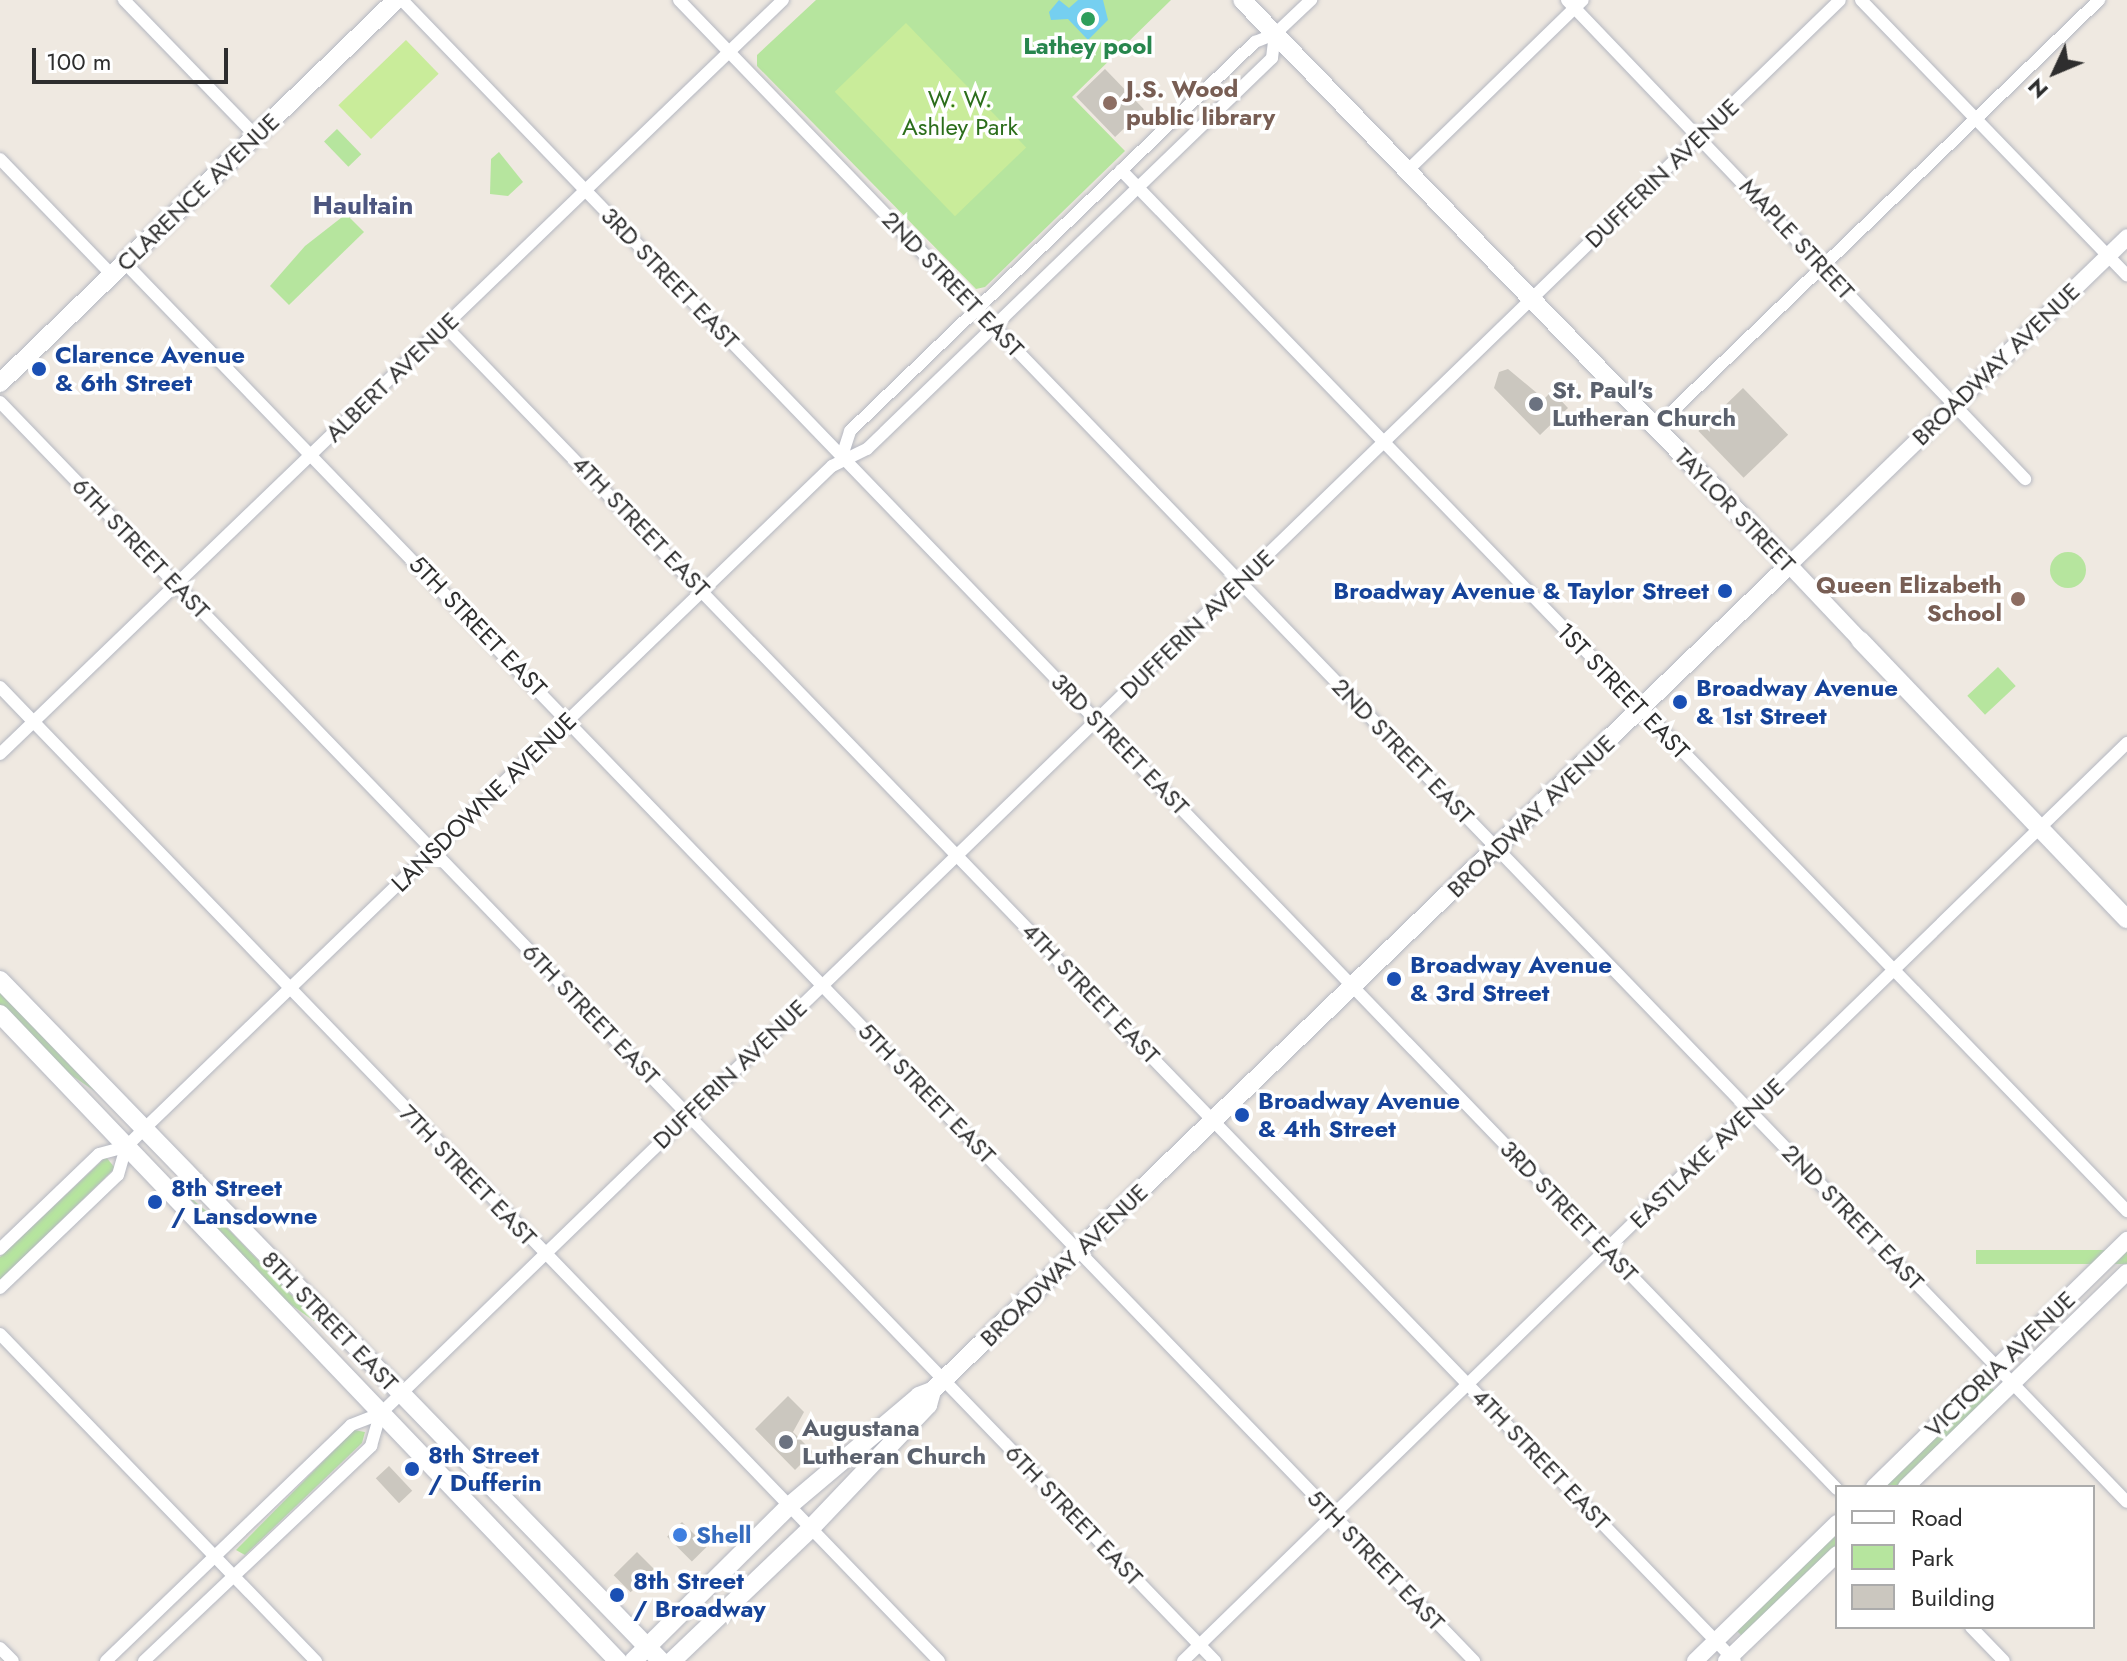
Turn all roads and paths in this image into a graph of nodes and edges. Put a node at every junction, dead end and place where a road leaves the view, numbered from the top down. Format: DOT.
graph roads {
  1 [pos="124,0"];
  2 [pos="399,0"];
  3 [pos="679,0"];
  4 [pos="783,0"];
  5 [pos="1242,0"];
  6 [pos="1311,0"];
  7 [pos="1840,0"];
  8 [pos="1861,0"];
  9 [pos="2099,0"];
  10 [pos="1575,3"];
  11 [pos="1275,34"];
  12 [pos="729,53"];
  13 [pos="1976,119"];
  14 [pos="256,136"];
  15 [pos="1700,136"];
  16 [pos="0,159"];
  17 [pos="1121,170"];
  18 [pos="1407,171"];
  19 [pos="1138,188"];
  20 [pos="585,191"];
  21 [pos="2127,237"];
  22 [pos="2109,255"];
  23 [pos="1823,267"];
  24 [pos="118,269"];
  25 [pos="2127,275"];
  26 [pos="1533,301"];
  27 [pos="978,308"];
  28 [pos="445,326"];
  29 [pos="994,327"];
  30 [pos="0,383"];
  31 [pos="0,402"];
  32 [pos="1954,404"];
  33 [pos="1655,428"];
  34 [pos="1383,443"];
  35 [pos="312,454"];
  36 [pos="842,456"];
  37 [pos="2025,479"];
  38 [pos="1789,565"];
  39 [pos="1240,583"];
  40 [pos="177,585"];
  41 [pos="702,590"];
  42 [pos="1860,640"];
  43 [pos="0,687"];
  44 [pos="1641,709"];
  45 [pos="568,720"];
  46 [pos="1097,720"];
  47 [pos="34,721"];
  48 [pos="2127,743"];
  49 [pos="0,754"];
  50 [pos="2041,829"];
  51 [pos="1497,848"];
  52 [pos="433,850"];
  53 [pos="957,855"];
  54 [pos="2127,919"];
  55 [pos="1894,972"];
  56 [pos="0,980"];
  57 [pos="824,985"];
  58 [pos="1352,987"];
  59 [pos="289,989"];
  60 [pos="0,1014"];
  61 [pos="1751,1111"];
  62 [pos="688,1115"];
  63 [pos="1214,1120"];
  64 [pos="145,1128"];
  65 [pos="126,1147"];
  66 [pos="2127,1211"];
  67 [pos="2127,1240"];
  68 [pos="0,1249"];
  69 [pos="1079,1250"];
  70 [pos="1607,1250"];
  71 [pos="544,1254"];
  72 [pos="2127,1272"];
  73 [pos="0,1288"];
  74 [pos="0,1334"];
  75 [pos="1998,1366"];
  76 [pos="2014,1383"];
  77 [pos="1469,1384"];
  78 [pos="938,1386"];
  79 [pos="401,1394"];
  80 [pos="380,1414"];
  81 [pos="1876,1485"];
  82 [pos="1908,1485"];
  83 [pos="1835,1487"];
  84 [pos="2127,1502"];
  85 [pos="789,1506"];
  86 [pos="1333,1514"];
  87 [pos="1835,1525"];
  88 [pos="811,1528"];
  89 [pos="215,1556"];
  90 [pos="1835,1556"];
  91 [pos="234,1576"];
  92 [pos="1973,1629"];
  93 [pos="1715,1641"];
  94 [pos="1199,1645"];
  95 [pos="647,1647"];
  96 [pos="0,1648"];
  97 [pos="1731,1659"];
  98 [pos="13,1661"];
  99 [pos="106,1661"];
  100 [pos="144,1661"];
  101 [pos="316,1661"];
  102 [pos="618,1661"];
  103 [pos="633,1661"];
  104 [pos="661,1661"];
  105 [pos="672,1661"];
  106 [pos="939,1661"];
  107 [pos="1183,1661"];
  108 [pos="1215,1661"];
  109 [pos="1474,1661"];
  110 [pos="1695,1661"];
  111 [pos="2004,1661"];
  1 -- 14 [label="street"];
  2 -- 14 [label="main road, CLARENCE AVENUE"];
  2 -- 20 [label="street, 3RD STREET EAST"];
  3 -- 12 [label="street, 2ND STREET EAST"];
  4 -- 12 [label="street, ALBERT AVENUE"];
  5 -- 11 [label="main road, TAYLOR STREET"];
  6 -- 11 [label="street, LANSDOWNE AVENUE"];
  7 -- 15 [label="street, DUFFERIN AVENUE"];
  8 -- 13 [label="street"];
  9 -- 13 [label="street"];
  10 -- 15 [label="street, MAPLE STREET"];
  10 -- 18 [label="street"];
  11 -- 17 [label="street, LANSDOWNE AVENUE"];
  11 -- 18 [label="main road, TAYLOR STREET"];
  11 -- 19 [label="street, LANSDOWNE AVENUE"];
  12 -- 20 [label="street, ALBERT AVENUE"];
  12 -- 27 [label="street, 2ND STREET EAST"];
  13 -- 22 [label="street"];
  13 -- 23 [label="street"];
  14 -- 24 [label="main road, CLARENCE AVENUE"];
  15 -- 23 [label="street, MAPLE STREET"];
  15 -- 26 [label="street, DUFFERIN AVENUE"];
  16 -- 24 [label="street, 5TH STREET EAST"];
  17 -- 19 [label="street, 1ST STREET EAST"];
  17 -- 27 [label="street, LANSDOWNE AVENUE"];
  18 -- 26 [label="main road, TAYLOR STREET"];
  19 -- 29 [label="street, LANSDOWNE AVENUE"];
  19 -- 34 [label="street, 1ST STREET EAST"];
  20 -- 28 [label="street, ALBERT AVENUE"];
  20 -- 36 [label="street, 3RD STREET EAST"];
  21 -- 22 [label="street, BROADWAY AVENUE"];
  22 -- 25 [label="street"];
  22 -- 32 [label="street, BROADWAY AVENUE"];
  23 -- 32 [label="street, MAPLE STREET"];
  23 -- 33 [label="street"];
  24 -- 30 [label="main road, CLARENCE AVENUE"];
  24 -- 35 [label="street, 5TH STREET EAST"];
  26 -- 33 [label="main road, TAYLOR STREET"];
  26 -- 34 [label="street, DUFFERIN AVENUE"];
  27 -- 29 [label="street, 2ND STREET EAST"];
  27 -- 36 [label="street, LANSDOWNE AVENUE"];
  28 -- 35 [label="street, ALBERT AVENUE"];
  28 -- 41 [label="street, 4TH STREET EAST"];
  29 -- 36 [label="street, LANSDOWNE AVENUE"];
  29 -- 39 [label="street, 2ND STREET EAST"];
  31 -- 40 [label="street, 6TH STREET EAST"];
  32 -- 37 [label="street, MAPLE STREET"];
  32 -- 38 [label="street, BROADWAY AVENUE"];
  33 -- 38 [label="main road, TAYLOR STREET"];
  34 -- 39 [label="street, DUFFERIN AVENUE"];
  34 -- 44 [label="street, 1ST STREET EAST"];
  35 -- 40 [label="street, ALBERT AVENUE"];
  35 -- 45 [label="street, 5TH STREET EAST"];
  36 -- 41 [label="street, LANSDOWNE AVENUE"];
  36 -- 46 [label="street, 3RD STREET EAST"];
  38 -- 42 [label="street, TAYLOR STREET"];
  38 -- 44 [label="main road, BROADWAY AVENUE"];
  39 -- 46 [label="street, DUFFERIN AVENUE"];
  39 -- 51 [label="street, 2ND STREET EAST"];
  40 -- 47 [label="street, ALBERT AVENUE"];
  40 -- 52 [label="street, 6TH STREET EAST"];
  41 -- 45 [label="street, LANSDOWNE AVENUE"];
  41 -- 53 [label="street, 4TH STREET EAST"];
  42 -- 50 [label="main road, TAYLOR STREET"];
  43 -- 47 [label="street, 7TH STREET EAST"];
  44 -- 51 [label="main road, BROADWAY AVENUE"];
  44 -- 55 [label="street, 1ST STREET EAST"];
  45 -- 52 [label="street, LANSDOWNE AVENUE"];
  45 -- 57 [label="street, 5TH STREET EAST"];
  46 -- 53 [label="street, DUFFERIN AVENUE"];
  46 -- 58 [label="street, 3RD STREET EAST"];
  47 -- 49 [label="street, ALBERT AVENUE"];
  47 -- 59 [label="street, 7TH STREET EAST"];
  48 -- 50 [label="street, EASTLAKE AVENUE"];
  50 -- 54 [label="main road, TAYLOR STREET"];
  50 -- 55 [label="street, EASTLAKE AVENUE"];
  51 -- 58 [label="main road, BROADWAY AVENUE"];
  51 -- 61 [label="street, 2ND STREET EAST"];
  52 -- 59 [label="street, LANSDOWNE AVENUE"];
  52 -- 62 [label="street, 6TH STREET EAST"];
  53 -- 57 [label="street, DUFFERIN AVENUE"];
  53 -- 63 [label="street, 4TH STREET EAST"];
  55 -- 61 [label="street, EASTLAKE AVENUE"];
  55 -- 66 [label="street, 1ST STREET EAST"];
  56 -- 64 [label="main road, 8TH STREET EAST"];
  57 -- 62 [label="street, DUFFERIN AVENUE"];
  57 -- 69 [label="street, 5TH STREET EAST"];
  58 -- 63 [label="main road, BROADWAY AVENUE"];
  58 -- 70 [label="street, 3RD STREET EAST"];
  59 -- 64 [label="street, LANSDOWNE AVENUE"];
  59 -- 71 [label="street, 7TH STREET EAST"];
  60 -- 65 [label="main road, 8TH STREET EAST"];
  61 -- 70 [label="street, EASTLAKE AVENUE"];
  61 -- 75 [label="street, 2ND STREET EAST"];
  62 -- 71 [label="street, DUFFERIN AVENUE"];
  62 -- 78 [label="street, 6TH STREET EAST"];
  63 -- 69 [label="main road, BROADWAY AVENUE"];
  63 -- 77 [label="street, 4TH STREET EAST"];
  64 -- 65 [label="street, LANSDOWNE AVENUE"];
  64 -- 79 [label="main road, 8TH STREET EAST"];
  65 -- 68 [label="street, LANSDOWNE AVENUE"];
  65 -- 73 [label="street, LANSDOWNE AVENUE"];
  65 -- 80 [label="main road, 8TH STREET EAST"];
  67 -- 75 [label="street, VICTORIA AVENUE"];
  69 -- 78 [label="main road, BROADWAY AVENUE"];
  69 -- 86 [label="street, 5TH STREET EAST"];
  70 -- 77 [label="street, EASTLAKE AVENUE"];
  70 -- 83 [label="street, 3RD STREET EAST"];
  71 -- 79 [label="street, DUFFERIN AVENUE"];
  71 -- 85 [label="street, 7TH STREET EAST"];
  72 -- 76 [label="street, VICTORIA AVENUE"];
  74 -- 89 [label="street"];
  75 -- 76 [label="street, 2ND STREET EAST"];
  75 -- 81 [label="street, VICTORIA AVENUE"];
  76 -- 82 [label="street, VICTORIA AVENUE"];
  76 -- 84 [label="street, 2ND STREET EAST"];
  77 -- 86 [label="street, EASTLAKE AVENUE"];
  77 -- 93 [label="street, 4TH STREET EAST"];
  78 -- 85 [label="main road, BROADWAY AVENUE"];
  78 -- 88 [label="main road, BROADWAY AVENUE"];
  78 -- 94 [label="street, 6TH STREET EAST"];
  79 -- 80 [label="street, DUFFERIN AVENUE"];
  79 -- 95 [label="main road, 8TH STREET EAST"];
  80 -- 89 [label="street, DUFFERIN AVENUE"];
  80 -- 91 [label="street, DUFFERIN AVENUE"];
  80 -- 102 [label="main road, 8TH STREET EAST"];
  85 -- 88 [label="street, 7TH STREET EAST"];
  85 -- 95 [label="main road, BROADWAY AVENUE"];
  86 -- 94 [label="street, EASTLAKE AVENUE"];
  86 -- 109 [label="street, 5TH STREET EAST"];
  87 -- 93 [label="street"];
  88 -- 105 [label="main road, BROADWAY AVENUE"];
  88 -- 106 [label="street, 7TH STREET EAST"];
  89 -- 91 [label="street"];
  89 -- 99 [label="street, DUFFERIN AVENUE"];
  90 -- 97 [label="street"];
  91 -- 100 [label="street, DUFFERIN AVENUE"];
  91 -- 101 [label="street"];
  92 -- 111 [label="street"];
  93 -- 97 [label="street, 4TH STREET EAST"];
  93 -- 110 [label="street"];
  94 -- 107 [label="street, EASTLAKE AVENUE"];
  94 -- 108 [label="street, 6TH STREET EAST"];
  95 -- 103 [label="main road, BROADWAY AVENUE"];
  95 -- 104 [label="main road, 8TH STREET EAST"];
  96 -- 98 [label="street"];
}
